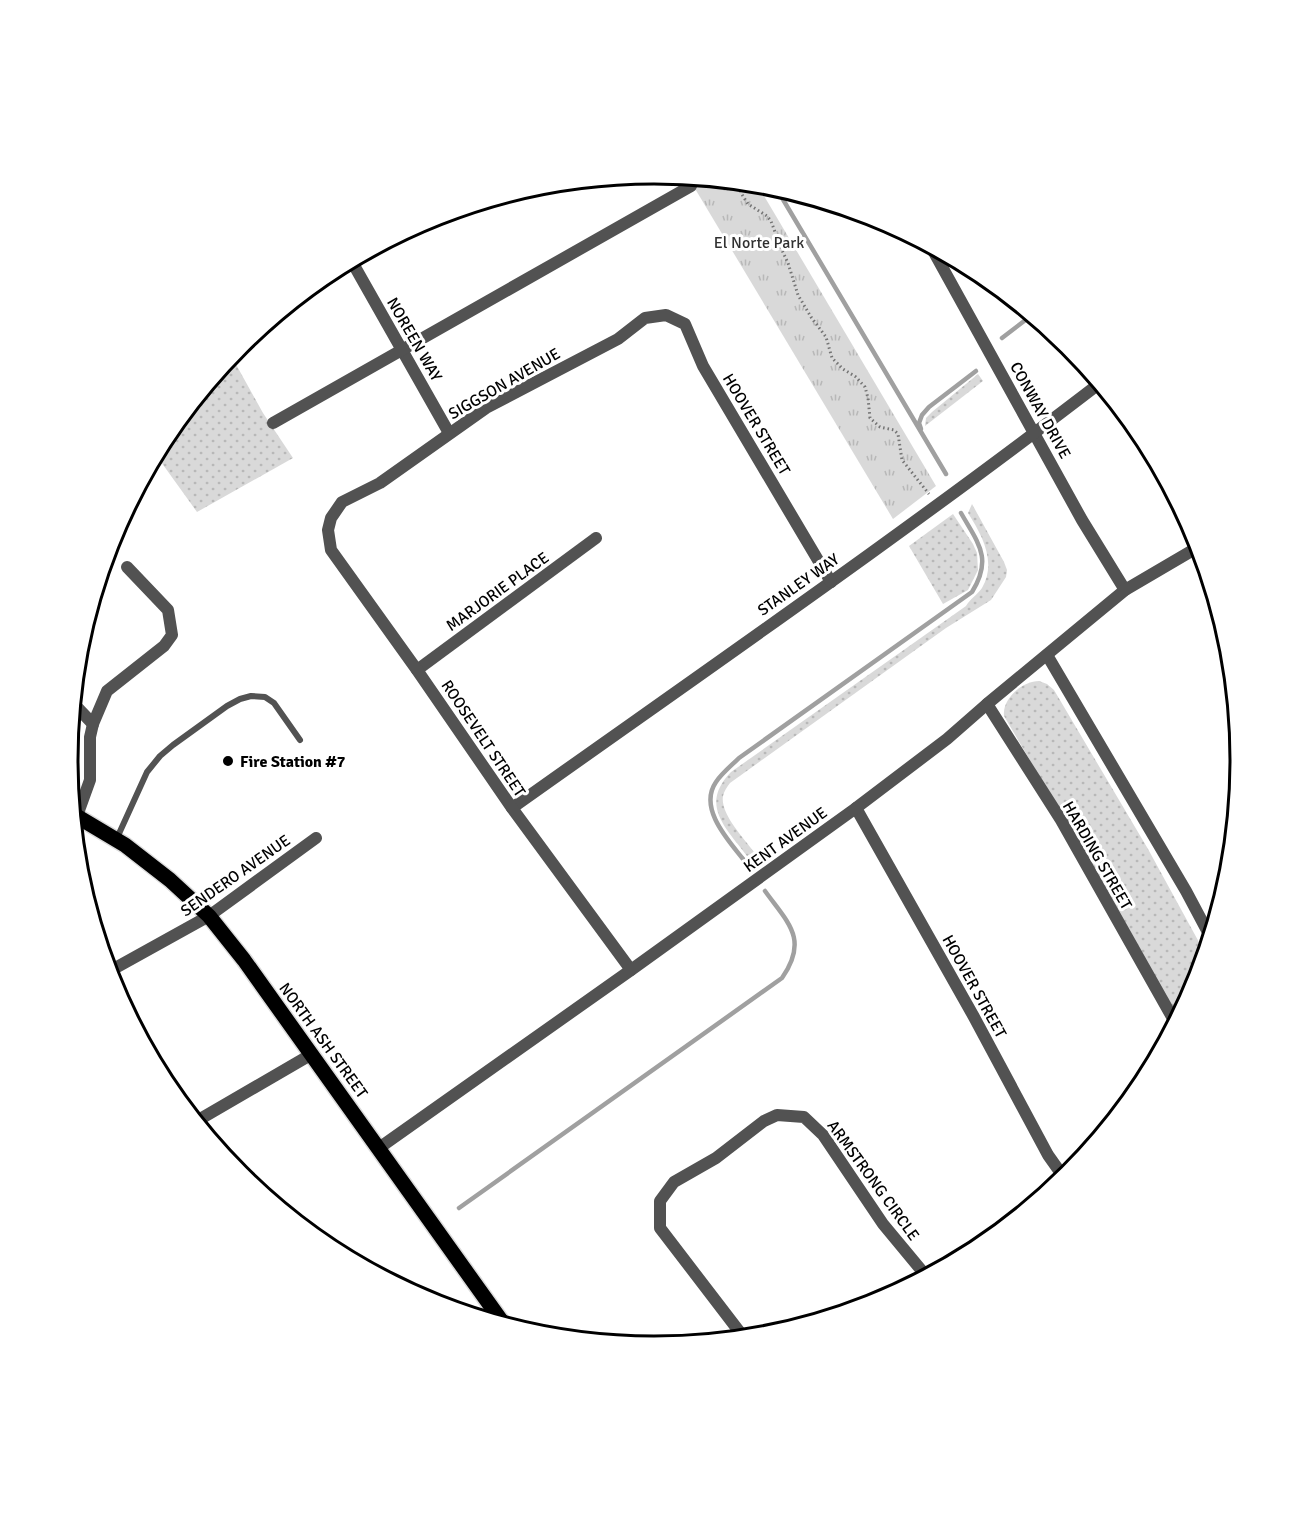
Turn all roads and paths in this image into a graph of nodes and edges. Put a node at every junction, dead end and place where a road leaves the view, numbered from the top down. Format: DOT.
graph roads {
  1 [pos="691,186"];
  2 [pos="740,191"];
  3 [pos="949,265"];
  4 [pos="355,268"];
  5 [pos="639,323"];
  6 [pos="402,350"];
  7 [pos="1094,388"];
  8 [pos="273,423"];
  9 [pos="449,433"];
  10 [pos="1034,433"];
  11 [pos="938,505"];
  12 [pos="331,518"];
  13 [pos="596,538"];
  14 [pos="1191,551"];
  15 [pos="127,567"];
  16 [pos="831,582"];
  17 [pos="1125,590"];
  18 [pos="1047,656"];
  19 [pos="417,670"];
  20 [pos="987,704"];
  21 [pos="80,711"];
  22 [pos="93,724"];
  23 [pos="300,740"];
  24 [pos="80,804"];
  25 [pos="512,808"];
  26 [pos="855,808"];
  27 [pos="81,819"];
  28 [pos="316,838"];
  29 [pos="116,840"];
  30 [pos="209,916"];
  31 [pos="1206,928"];
  32 [pos="117,967"];
  33 [pos="631,970"];
  34 [pos="1171,1016"];
  35 [pos="312,1054"];
  36 [pos="202,1118"];
  37 [pos="379,1148"];
  38 [pos="1059,1171"];
  39 [pos="922,1271"];
  40 [pos="497,1315"];
  41 [pos="739,1331"];
  1 -- 6 [label="street"];
  2 -- 11 [label="path"];
  3 -- 10 [label="street, CONWAY DRIVE"];
  4 -- 6 [label="street, NOREEN WAY"];
  5 -- 9 [label="street, SIGGSON AVENUE"];
  5 -- 16 [label="street, HOOVER STREET"];
  6 -- 8 [label="street"];
  6 -- 9 [label="street, NOREEN WAY"];
  7 -- 10 [label="street, STANLEY WAY"];
  9 -- 12 [label="street, SIGGSON AVENUE"];
  10 -- 11 [label="street, STANLEY WAY"];
  10 -- 17 [label="street, CONWAY DRIVE"];
  11 -- 16 [label="street, STANLEY WAY"];
  12 -- 19 [label="street, ROOSEVELT STREET"];
  13 -- 19 [label="street, MARJORIE PLACE"];
  14 -- 17 [label="street, KENT AVENUE"];
  15 -- 22 [label="street"];
  16 -- 25 [label="street, STANLEY WAY"];
  17 -- 18 [label="street, KENT AVENUE"];
  18 -- 20 [label="street, KENT AVENUE"];
  18 -- 31 [label="street"];
  19 -- 25 [label="street, ROOSEVELT STREET"];
  20 -- 26 [label="street, KENT AVENUE"];
  20 -- 34 [label="street, HARDING STREET"];
  21 -- 22 [label="street"];
  22 -- 24 [label="street"];
  23 -- 29 [label="lane"];
  25 -- 33 [label="street, ROOSEVELT STREET"];
  26 -- 33 [label="street, KENT AVENUE"];
  26 -- 38 [label="street, HOOVER STREET"];
  27 -- 29 [label="main road, NORTH ASH STREET"];
  28 -- 30 [label="street, SENDERO AVENUE"];
  29 -- 30 [label="main road, NORTH ASH STREET"];
  30 -- 32 [label="street, SENDERO AVENUE"];
  30 -- 35 [label="main road, NORTH ASH STREET"];
  33 -- 37 [label="street, KENT AVENUE"];
  35 -- 36 [label="street"];
  35 -- 37 [label="main road, NORTH ASH STREET"];
  37 -- 40 [label="main road, NORTH ASH STREET"];
  39 -- 41 [label="street, ARMSTRONG CIRCLE"];
}
